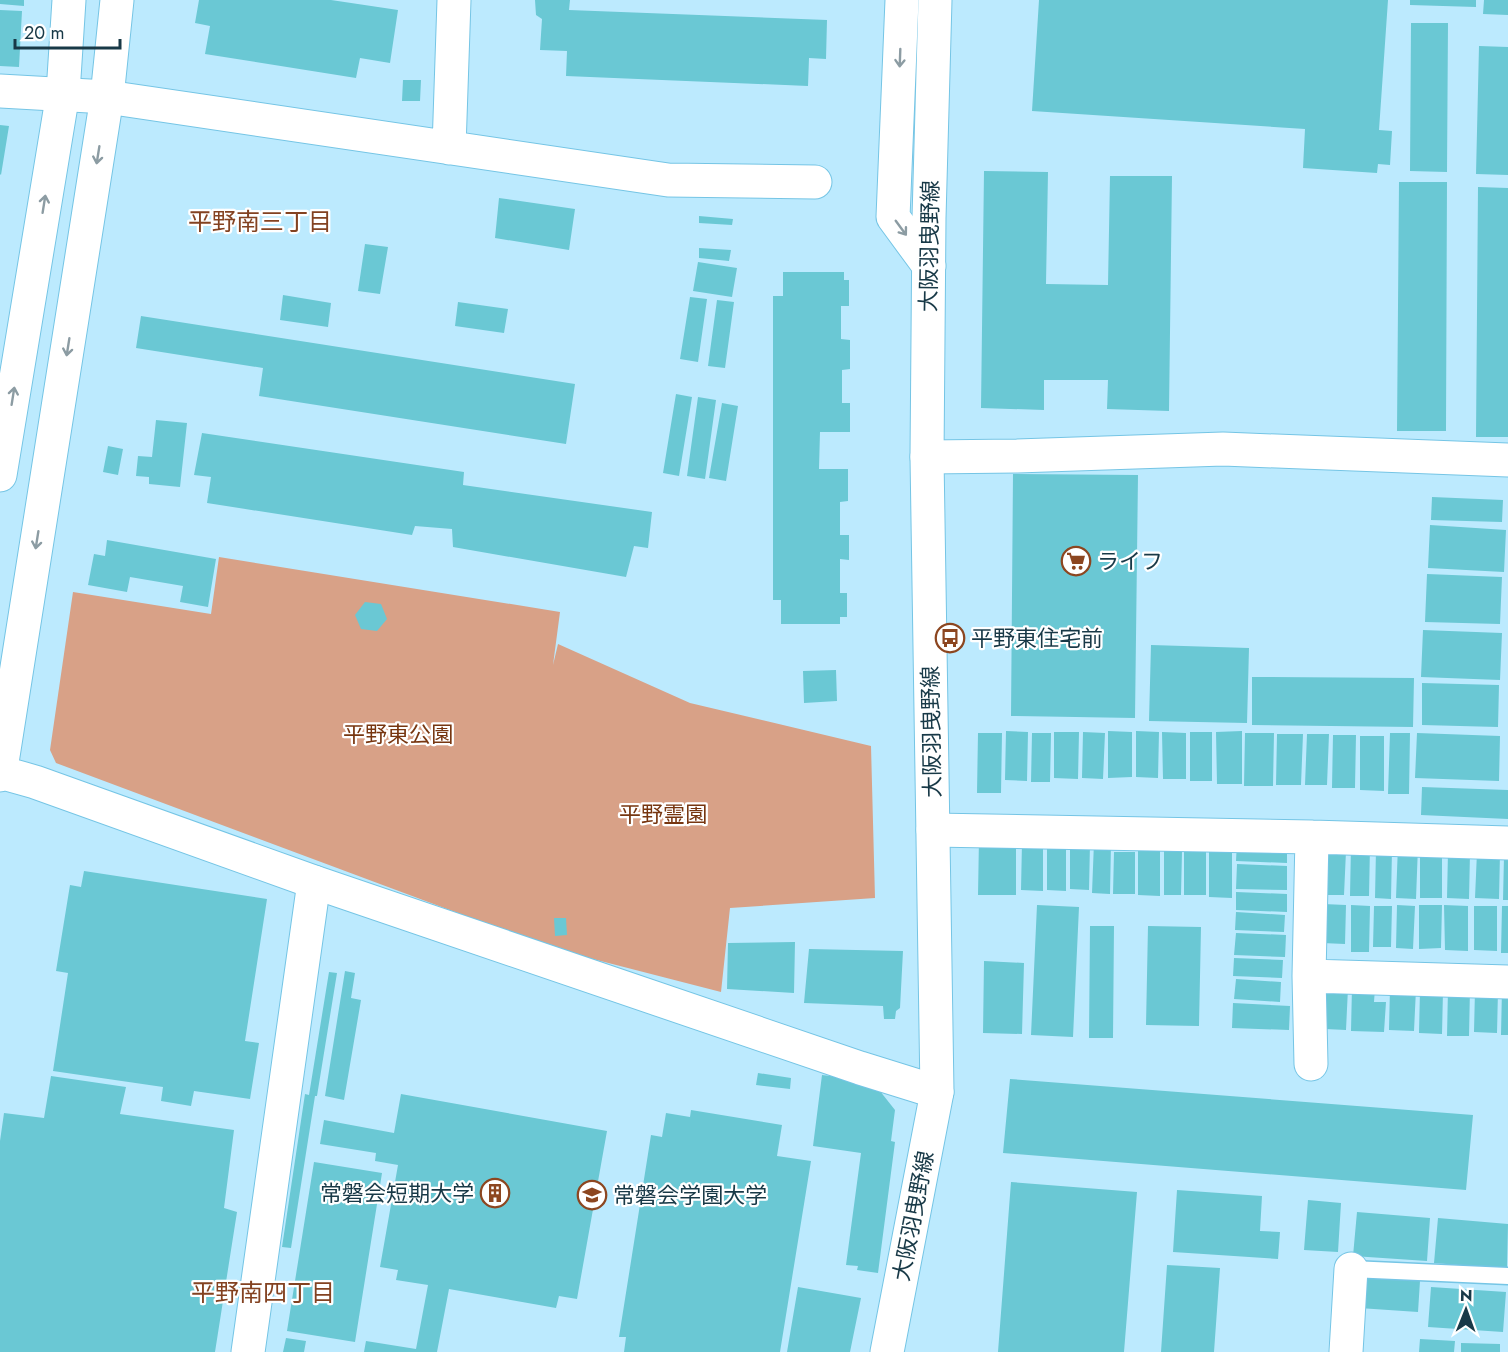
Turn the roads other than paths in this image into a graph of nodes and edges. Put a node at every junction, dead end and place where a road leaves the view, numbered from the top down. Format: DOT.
graph roads {
  1 [pos="69,0"];
  2 [pos="117,0"];
  3 [pos="453,0"];
  4 [pos="902,0"];
  5 [pos="935,0"];
  6 [pos="0,91"];
  7 [pos="63,93"];
  8 [pos="107,97"];
  9 [pos="449,148"];
  10 [pos="815,182"];
  11 [pos="929,266"];
  12 [pos="927,457"];
  13 [pos="1508,460"];
  14 [pos="0,475"];
  15 [pos="0,773"];
  16 [pos="933,830"];
  17 [pos="1312,837"];
  18 [pos="1508,843"];
  19 [pos="314,882"];
  20 [pos="1309,976"];
  21 [pos="1508,982"];
  22 [pos="1311,1064"];
  23 [pos="937,1092"];
  24 [pos="1351,1269"];
  25 [pos="1508,1276"];
  26 [pos="248,1352"];
  27 [pos="887,1352"];
  28 [pos="1346,1352"];
  1 -- 7 [label="street"];
  2 -- 8 [label="street"];
  3 -- 9 [label="street"];
  4 -- 11 [label="street, one-way"];
  5 -- 11 [label="street, 大阪羽曳野線"];
  6 -- 7 [label="street"];
  7 -- 8 [label="street"];
  14 -- 7 [label="street, one-way"];
  8 -- 9 [label="street"];
  8 -- 15 [label="street, one-way"];
  9 -- 10 [label="street"];
  11 -- 12 [label="street, 大阪羽曳野線"];
  12 -- 13 [label="street"];
  12 -- 16 [label="street, 大阪羽曳野線"];
  15 -- 19 [label="street"];
  16 -- 17 [label="street"];
  16 -- 23 [label="street, 大阪羽曳野線"];
  17 -- 18 [label="street"];
  17 -- 20 [label="street"];
  19 -- 23 [label="street"];
  19 -- 26 [label="street"];
  20 -- 21 [label="street"];
  20 -- 22 [label="street"];
  23 -- 27 [label="street, 大阪羽曳野線"];
  24 -- 25 [label="lane"];
  24 -- 28 [label="street"];
}
